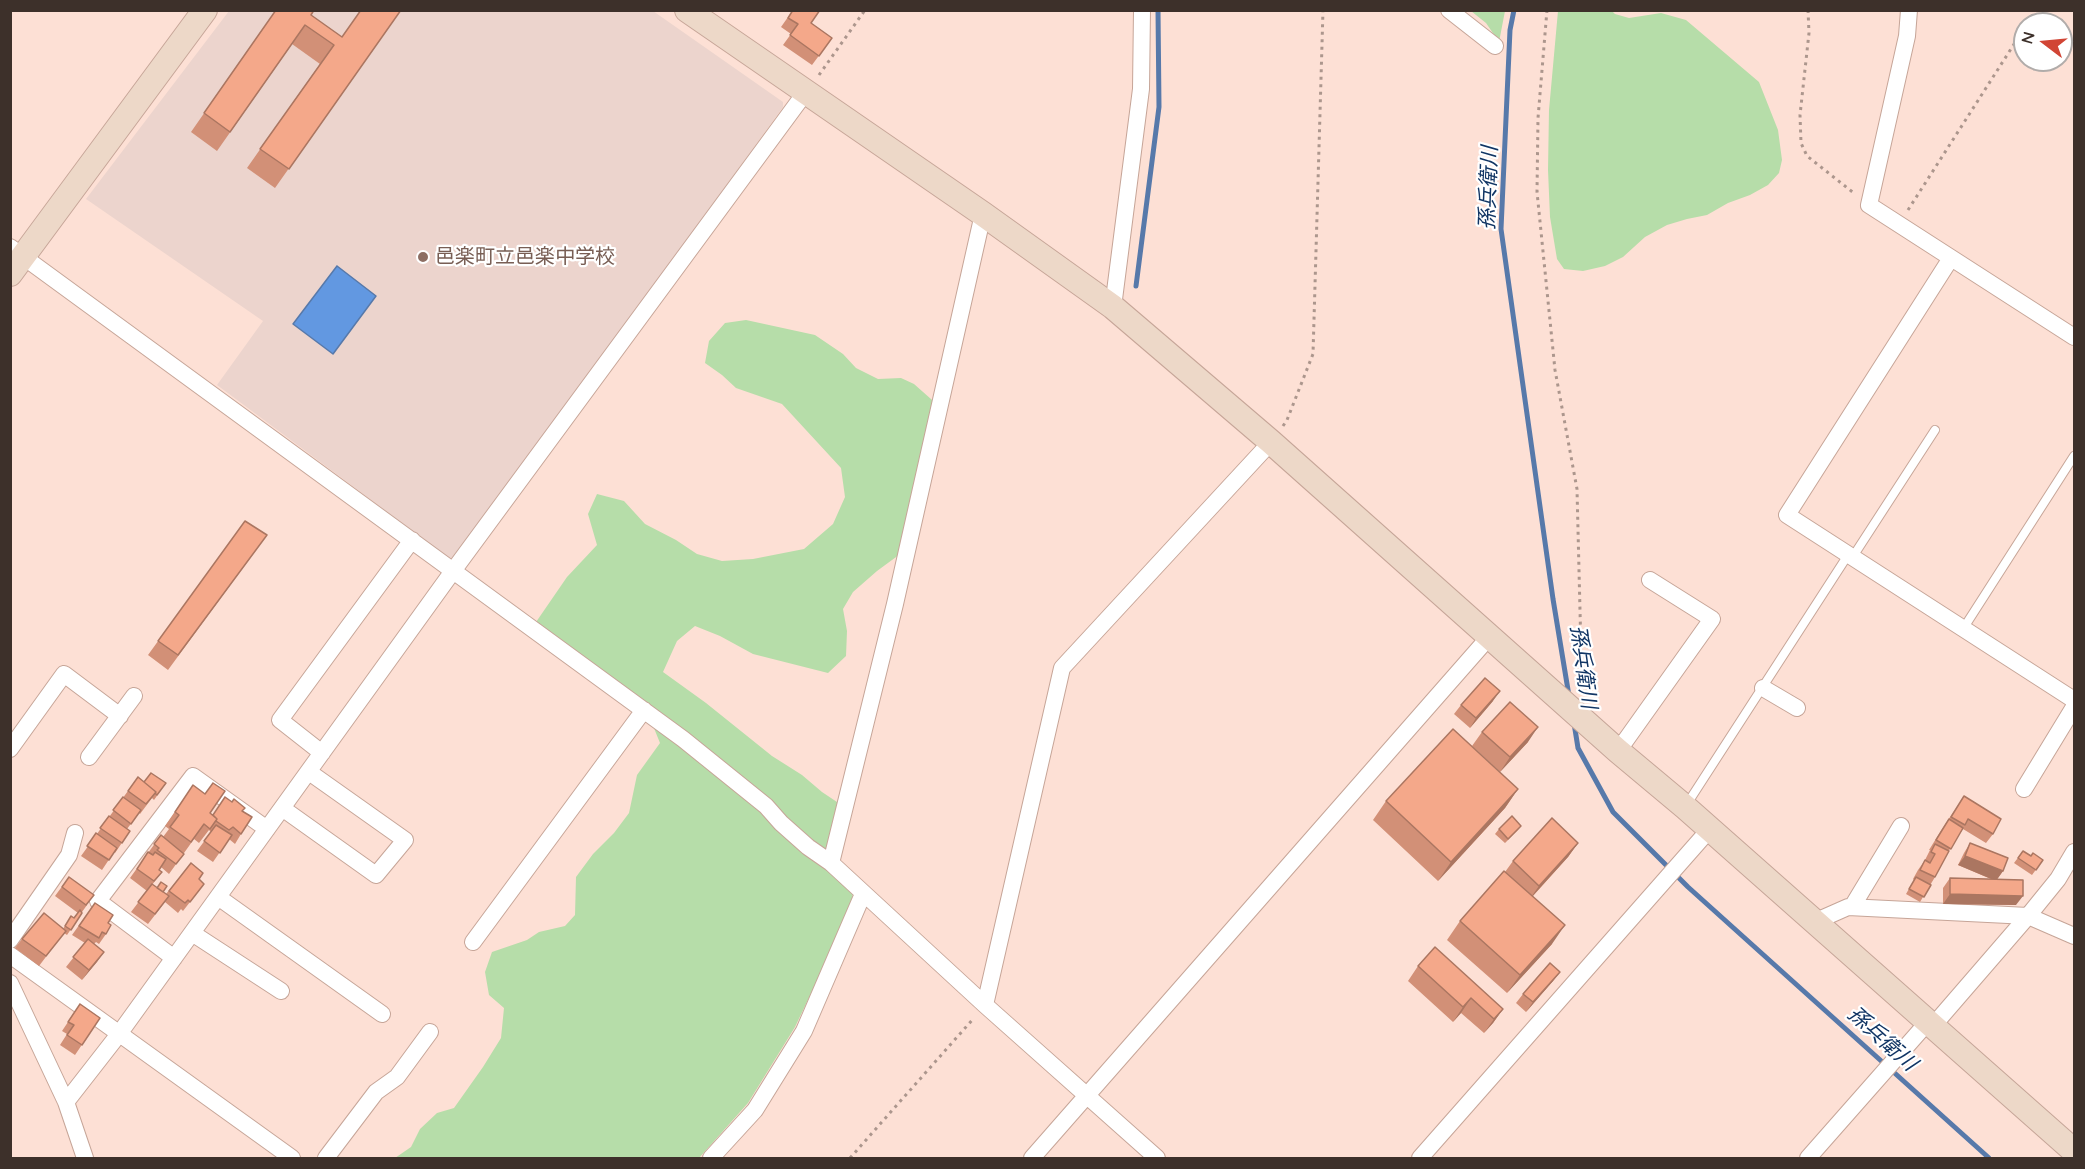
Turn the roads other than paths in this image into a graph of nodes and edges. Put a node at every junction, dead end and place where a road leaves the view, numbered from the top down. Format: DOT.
graph roads {
  1 [pos="206,10"];
  2 [pos="687,10"];
  3 [pos="1142,10"];
  4 [pos="1449,10"];
  5 [pos="1909,10"];
  6 [pos="1495,46"];
  7 [pos="805,93"];
  8 [pos="983,214"];
  9 [pos="1951,258"];
  10 [pos="15,259"];
  11 [pos="1113,308"];
  12 [pos="2074,337"];
  13 [pos="1935,430"];
  14 [pos="1271,442"];
  15 [pos="2074,456"];
  16 [pos="412,540"];
  17 [pos="1850,557"];
  18 [pos="453,571"];
  19 [pos="1650,580"];
  20 [pos="1963,630"];
  21 [pos="1490,636"];
  22 [pos="1762,688"];
  23 [pos="134,696"];
  24 [pos="2074,700"];
  25 [pos="2074,707"];
  26 [pos="1797,708"];
  27 [pos="644,710"];
  28 [pos="120,716"];
  29 [pos="10,749"];
  30 [pos="1618,751"];
  31 [pos="322,753"];
  32 [pos="89,757"];
  33 [pos="309,771"];
  34 [pos="2024,789"];
  35 [pos="1685,807"];
  36 [pos="282,808"];
  37 [pos="1901,826"];
  38 [pos="267,829"];
  39 [pos="1709,830"];
  40 [pos="75,832"];
  41 [pos="2074,852"];
  42 [pos="831,862"];
  43 [pos="863,894"];
  44 [pos="218,897"];
  45 [pos="1852,907"];
  46 [pos="2028,916"];
  47 [pos="1814,922"];
  48 [pos="192,933"];
  49 [pos="2074,936"];
  50 [pos="10,940"];
  51 [pos="472,942"];
  52 [pos="10,955"];
  53 [pos="174,958"];
  54 [pos="10,983"];
  55 [pos="281,991"];
  56 [pos="985,1005"];
  57 [pos="382,1014"];
  58 [pos="1930,1025"];
  59 [pos="430,1032"];
  60 [pos="119,1034"];
  61 [pos="1087,1097"];
  62 [pos="66,1102"];
  63 [pos="78,1140"];
  64 [pos="2074,1151"];
  65 [pos="70,1158"];
  66 [pos="85,1158"];
  67 [pos="292,1158"];
  68 [pos="326,1158"];
  69 [pos="711,1158"];
  70 [pos="1032,1158"];
  71 [pos="1157,1158"];
  72 [pos="1420,1158"];
  73 [pos="1808,1158"];
  1 -- 10 [label="street"];
  2 -- 7 [label="street"];
  3 -- 11 [label="street"];
  4 -- 6 [label="street"];
  5 -- 9 [label="street"];
  7 -- 8 [label="street"];
  7 -- 18 [label="street"];
  8 -- 11 [label="street"];
  8 -- 42 [label="street"];
  9 -- 12 [label="street"];
  9 -- 17 [label="street"];
  10 -- 16 [label="street"];
  11 -- 14 [label="street"];
  13 -- 17 [label="lane"];
  14 -- 21 [label="street"];
  14 -- 56 [label="street"];
  15 -- 20 [label="lane"];
  16 -- 18 [label="street"];
  16 -- 31 [label="street"];
  17 -- 20 [label="street"];
  17 -- 22 [label="lane"];
  18 -- 27 [label="street"];
  18 -- 31 [label="street"];
  19 -- 30 [label="street"];
  20 -- 24 [label="street"];
  21 -- 30 [label="street"];
  21 -- 61 [label="street"];
  22 -- 26 [label="street"];
  22 -- 35 [label="lane"];
  23 -- 28 [label="street"];
  25 -- 34 [label="street"];
  27 -- 42 [label="street"];
  27 -- 51 [label="street"];
  28 -- 29 [label="street"];
  28 -- 32 [label="street"];
  30 -- 35 [label="street"];
  31 -- 33 [label="street"];
  33 -- 36 [label="street"];
  33 -- 36 [label="street"];
  35 -- 39 [label="street"];
  36 -- 38 [label="street"];
  37 -- 45 [label="street"];
  38 -- 44 [label="street"];
  38 -- 53 [label="street"];
  39 -- 47 [label="street"];
  39 -- 72 [label="street"];
  40 -- 50 [label="street"];
  41 -- 46 [label="street"];
  42 -- 43 [label="street"];
  43 -- 56 [label="street"];
  43 -- 69 [label="street"];
  44 -- 48 [label="street"];
  44 -- 57 [label="street"];
  45 -- 46 [label="street"];
  45 -- 47 [label="street"];
  46 -- 49 [label="street"];
  46 -- 58 [label="street"];
  47 -- 58 [label="street"];
  48 -- 53 [label="street"];
  48 -- 55 [label="street"];
  52 -- 60 [label="street"];
  53 -- 60 [label="street"];
  54 -- 62 [label="street"];
  56 -- 61 [label="street"];
  58 -- 64 [label="street"];
  58 -- 73 [label="street"];
  59 -- 68 [label="street"];
  60 -- 62 [label="street"];
  60 -- 67 [label="street"];
  61 -- 70 [label="street"];
  61 -- 71 [label="street"];
  62 -- 63 [label="street"];
  63 -- 65 [label="street"];
  63 -- 66 [label="street"];
}
